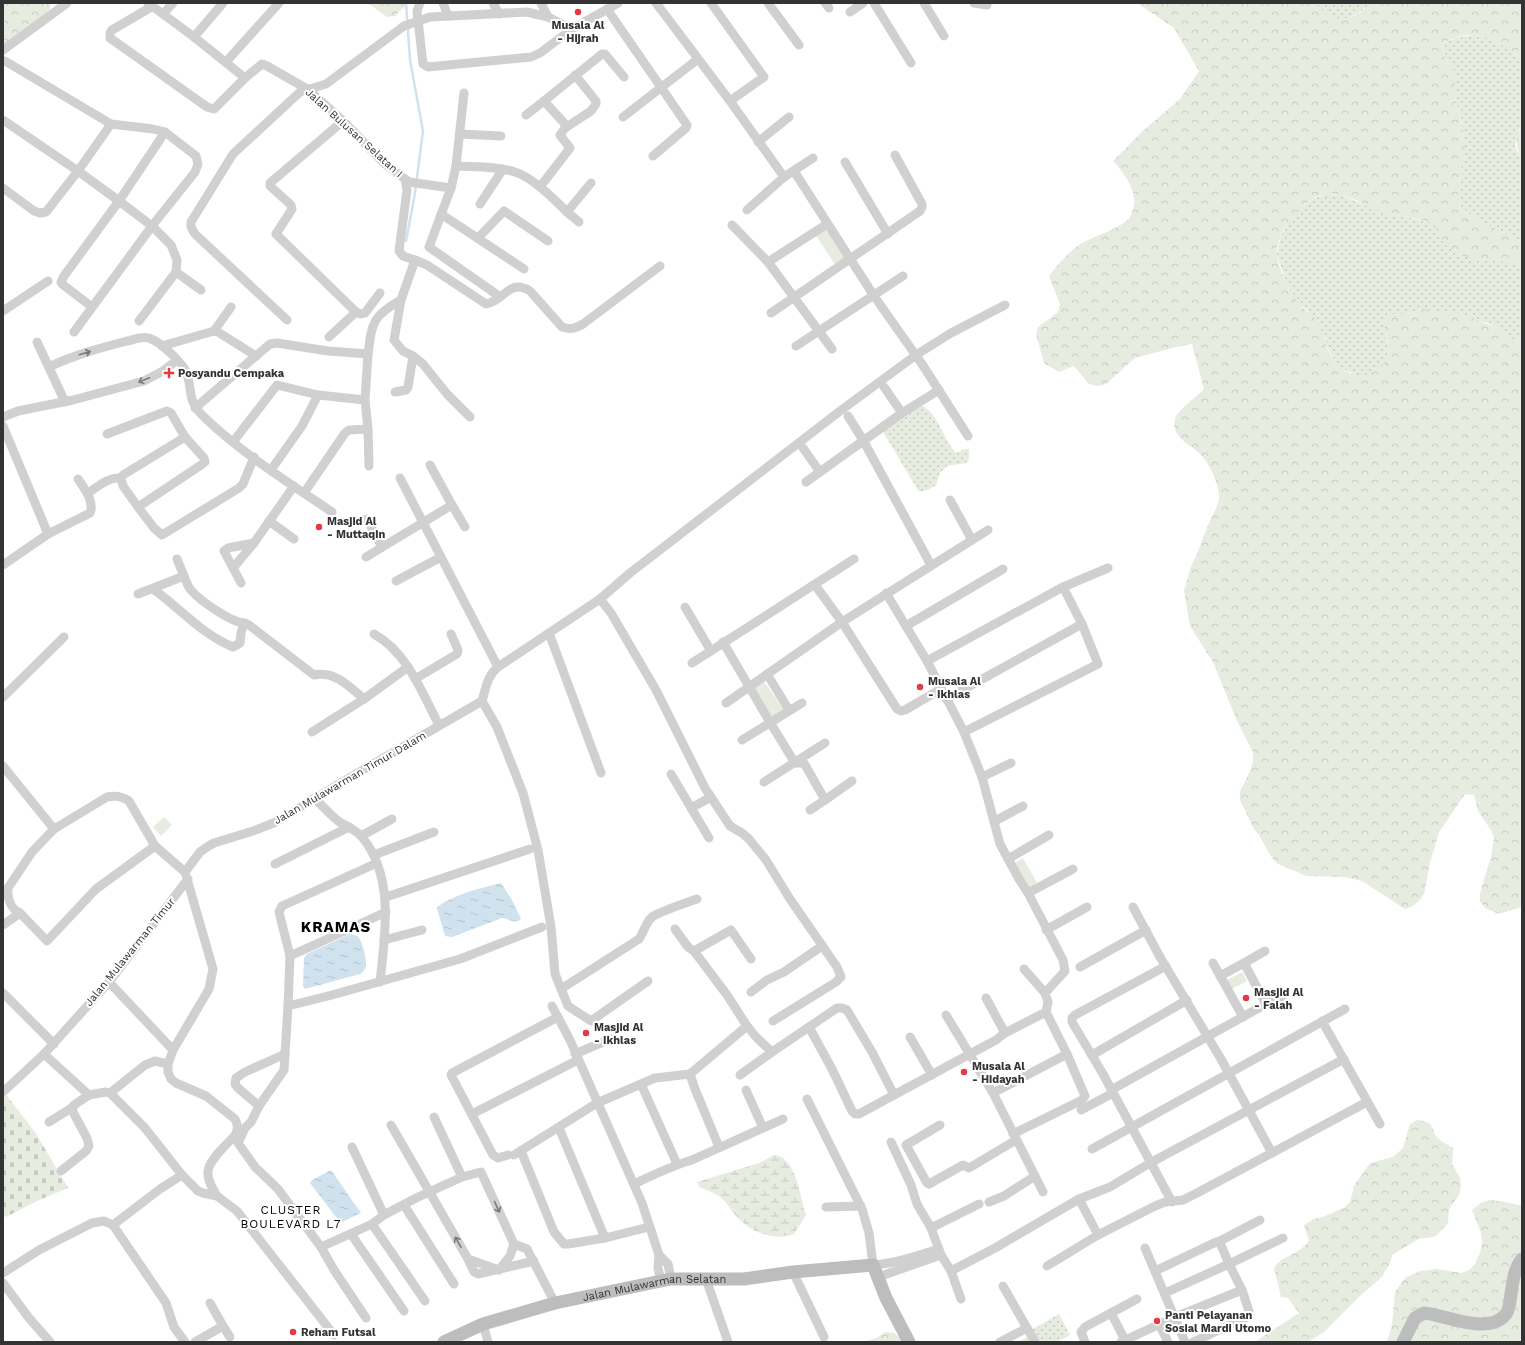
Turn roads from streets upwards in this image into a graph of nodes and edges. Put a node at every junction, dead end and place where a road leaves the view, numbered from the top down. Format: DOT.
graph roads {
  1 [pos="67,3"];
  2 [pos="173,3"];
  3 [pos="223,3"];
  4 [pos="279,3"];
  5 [pos="420,3"];
  6 [pos="443,3"];
  7 [pos="493,3"];
  8 [pos="540,3"];
  9 [pos="618,3"];
  10 [pos="656,3"];
  11 [pos="711,3"];
  12 [pos="768,3"];
  13 [pos="863,3"];
  14 [pos="874,3"];
  15 [pos="924,3"];
  16 [pos="974,3"];
  17 [pos="150,5"];
  18 [pos="987,5"];
  19 [pos="607,9"];
  20 [pos="850,12"];
  21 [pos="163,14"];
  22 [pos="499,14"];
  23 [pos="448,16"];
  24 [pos="548,17"];
  25 [pos="411,24"];
  26 [pos="572,29"];
  27 [pos="944,36"];
  28 [pos="194,37"];
  29 [pos="799,45"];
  30 [pos="3,50"];
  31 [pos="698,58"];
  32 [pos="4,61"];
  33 [pos="226,62"];
  34 [pos="910,63"];
  35 [pos="575,75"];
  36 [pos="624,77"];
  37 [pos="246,78"];
  38 [pos="660,87"];
  39 [pos="308,90"];
  40 [pos="464,92"];
  41 [pos="544,101"];
  42 [pos="730,101"];
  43 [pos="526,116"];
  44 [pos="623,117"];
  45 [pos="789,117"];
  46 [pos="3,120"];
  47 [pos="343,121"];
  48 [pos="111,124"];
  49 [pos="565,128"];
  50 [pos="165,132"];
  51 [pos="460,134"];
  52 [pos="501,136"];
  53 [pos="758,142"];
  54 [pos="895,155"];
  55 [pos="653,156"];
  56 [pos="813,158"];
  57 [pos="845,162"];
  58 [pos="456,166"];
  59 [pos="503,169"];
  60 [pos="78,171"];
  61 [pos="794,171"];
  62 [pos="784,178"];
  63 [pos="407,181"];
  64 [pos="591,183"];
  65 [pos="540,187"];
  66 [pos="3,188"];
  67 [pos="451,188"];
  68 [pos="119,201"];
  69 [pos="480,204"];
  70 [pos="565,210"];
  71 [pos="747,210"];
  72 [pos="442,214"];
  73 [pos="579,222"];
  74 [pos="827,224"];
  75 [pos="732,225"];
  76 [pos="152,226"];
  77 [pos="888,234"];
  78 [pos="478,238"];
  79 [pos="548,241"];
  80 [pos="850,259"];
  81 [pos="415,260"];
  82 [pos="768,262"];
  83 [pos="660,266"];
  84 [pos="524,270"];
  85 [pos="176,272"];
  86 [pos="903,276"];
  87 [pos="48,280"];
  88 [pos="201,290"];
  89 [pos="380,293"];
  90 [pos="496,294"];
  91 [pos="874,296"];
  92 [pos="793,297"];
  93 [pos="401,300"];
  94 [pos="1005,305"];
  95 [pos="92,307"];
  96 [pos="231,308"];
  97 [pos="3,311"];
  98 [pos="356,312"];
  99 [pos="771,312"];
  100 [pos="287,320"];
  101 [pos="139,321"];
  102 [pos="214,331"];
  103 [pos="74,332"];
  104 [pos="819,332"];
  105 [pos="329,337"];
  106 [pos="37,342"];
  107 [pos="162,346"];
  108 [pos="796,346"];
  109 [pos="832,349"];
  110 [pos="368,354"];
  111 [pos="916,355"];
  112 [pos="256,356"];
  113 [pos="414,356"];
  114 [pos="177,360"];
  115 [pos="49,367"];
  116 [pos="884,387"];
  117 [pos="938,390"];
  118 [pos="395,392"];
  119 [pos="318,395"];
  120 [pos="365,400"];
  121 [pos="65,402"];
  122 [pos="195,408"];
  123 [pos="902,414"];
  124 [pos="848,416"];
  125 [pos="3,417"];
  126 [pos="470,417"];
  127 [pos="3,426"];
  128 [pos="368,429"];
  129 [pos="107,434"];
  130 [pos="968,436"];
  131 [pos="185,437"];
  132 [pos="863,440"];
  133 [pos="234,442"];
  134 [pos="803,448"];
  135 [pos="254,457"];
  136 [pos="430,465"];
  137 [pos="369,466"];
  138 [pos="271,470"];
  139 [pos="820,472"];
  140 [pos="121,478"];
  141 [pos="400,478"];
  142 [pos="78,479"];
  143 [pos="806,482"];
  144 [pos="294,486"];
  145 [pos="88,493"];
  146 [pos="304,493"];
  147 [pos="950,500"];
  148 [pos="452,506"];
  149 [pos="138,507"];
  150 [pos="332,512"];
  151 [pos="367,519"];
  152 [pos="269,521"];
  153 [pos="423,522"];
  154 [pos="464,527"];
  155 [pos="988,530"];
  156 [pos="48,534"];
  157 [pos="294,539"];
  158 [pos="972,540"];
  159 [pos="254,542"];
  160 [pos="382,547"];
  161 [pos="366,557"];
  162 [pos="441,557"];
  163 [pos="177,559"];
  164 [pos="854,559"];
  165 [pos="3,564"];
  166 [pos="931,565"];
  167 [pos="233,568"];
  168 [pos="1108,568"];
  169 [pos="1003,569"];
  170 [pos="184,576"];
  171 [pos="396,581"];
  172 [pos="241,583"];
  173 [pos="815,585"];
  174 [pos="1063,587"];
  175 [pos="153,589"];
  176 [pos="886,593"];
  177 [pos="138,594"];
  178 [pos="600,599"];
  179 [pos="685,607"];
  180 [pos="842,622"];
  181 [pos="244,623"];
  182 [pos="1082,624"];
  183 [pos="906,626"];
  184 [pos="549,633"];
  185 [pos="374,634"];
  186 [pos="451,634"];
  187 [pos="64,637"];
  188 [pos="723,642"];
  189 [pos="711,651"];
  190 [pos="926,661"];
  191 [pos="692,663"];
  192 [pos="498,666"];
  193 [pos="408,667"];
  194 [pos="766,674"];
  195 [pos="415,679"];
  196 [pos="749,686"];
  197 [pos="941,689"];
  198 [pos="3,697"];
  199 [pos="364,699"];
  200 [pos="946,699"];
  201 [pos="482,701"];
  202 [pos="726,703"];
  203 [pos="802,703"];
  204 [pos="789,710"];
  205 [pos="770,723"];
  206 [pos="439,725"];
  207 [pos="312,732"];
  208 [pos="964,732"];
  209 [pos="742,740"];
  210 [pos="824,743"];
  211 [pos="795,762"];
  212 [pos="1011,763"];
  213 [pos="3,766"];
  214 [pos="601,773"];
  215 [pos="671,774"];
  216 [pos="982,777"];
  217 [pos="764,782"];
  218 [pos="852,782"];
  219 [pos="317,797"];
  220 [pos="711,797"];
  221 [pos="825,800"];
  222 [pos="1023,806"];
  223 [pos="691,808"];
  224 [pos="810,810"];
  225 [pos="392,819"];
  226 [pos="995,821"];
  227 [pos="349,827"];
  228 [pos="54,828"];
  229 [pos="434,832"];
  230 [pos="1049,835"];
  231 [pos="361,836"];
  232 [pos="709,838"];
  233 [pos="155,846"];
  234 [pos="530,849"];
  235 [pos="376,859"];
  236 [pos="1008,859"];
  237 [pos="275,864"];
  238 [pos="1072,869"];
  239 [pos="186,876"];
  240 [pos="1028,893"];
  241 [pos="386,897"];
  242 [pos="697,899"];
  243 [pos="1087,907"];
  244 [pos="1133,907"];
  245 [pos="386,912"];
  246 [pos="20,914"];
  247 [pos="3,925"];
  248 [pos="542,927"];
  249 [pos="675,929"];
  250 [pos="422,930"];
  251 [pos="1046,930"];
  252 [pos="1146,930"];
  253 [pos="384,940"];
  254 [pos="822,946"];
  255 [pos="694,951"];
  256 [pos="1265,951"];
  257 [pos="290,956"];
  258 [pos="751,959"];
  259 [pos="1244,962"];
  260 [pos="1213,963"];
  261 [pos="1166,966"];
  262 [pos="1080,967"];
  263 [pos="1024,969"];
  264 [pos="1220,976"];
  265 [pos="648,981"];
  266 [pos="109,982"];
  267 [pos="380,982"];
  268 [pos="561,990"];
  269 [pos="751,992"];
  270 [pos="3,993"];
  271 [pos="1045,993"];
  272 [pos="1283,996"];
  273 [pos="986,998"];
  274 [pos="1187,1000"];
  275 [pos="1266,1004"];
  276 [pos="288,1006"];
  277 [pos="552,1006"];
  278 [pos="1345,1009"];
  279 [pos="1046,1012"];
  280 [pos="946,1015"];
  281 [pos="558,1017"];
  282 [pos="1242,1017"];
  283 [pos="772,1021"];
  284 [pos="1322,1021"];
  285 [pos="747,1026"];
  286 [pos="809,1027"];
  287 [pos="1005,1033"];
  288 [pos="1208,1036"];
  289 [pos="910,1037"];
  290 [pos="610,1039"];
  291 [pos="54,1044"];
  292 [pos="173,1050"];
  293 [pos="772,1052"];
  294 [pos="970,1053"];
  295 [pos="44,1054"];
  296 [pos="286,1054"];
  297 [pos="1067,1054"];
  298 [pos="1092,1055"];
  299 [pos="577,1057"];
  300 [pos="1344,1059"];
  301 [pos="168,1064"];
  302 [pos="1229,1073"];
  303 [pos="690,1074"];
  304 [pos="932,1074"];
  305 [pos="740,1075"];
  306 [pos="641,1084"];
  307 [pos="746,1090"];
  308 [pos="1112,1091"];
  309 [pos="3,1092"];
  310 [pos="108,1093"];
  311 [pos="993,1093"];
  312 [pos="89,1095"];
  313 [pos="894,1095"];
  314 [pos="807,1099"];
  315 [pos="1367,1102"];
  316 [pos="598,1103"];
  317 [pos="259,1106"];
  318 [pos="73,1107"];
  319 [pos="1081,1110"];
  320 [pos="1249,1111"];
  321 [pos="472,1114"];
  322 [pos="434,1117"];
  323 [pos="783,1119"];
  324 [pos="49,1122"];
  325 [pos="1380,1124"];
  326 [pos="391,1125"];
  327 [pos="940,1125"];
  328 [pos="1131,1126"];
  329 [pos="559,1128"];
  330 [pos="763,1128"];
  331 [pos="1014,1137"];
  332 [pos="891,1142"];
  333 [pos="352,1147"];
  334 [pos="720,1147"];
  335 [pos="1092,1149"];
  336 [pos="1272,1153"];
  337 [pos="514,1154"];
  338 [pos="1150,1163"];
  339 [pos="677,1164"];
  340 [pos="61,1171"];
  341 [pos="182,1175"];
  342 [pos="1035,1176"];
  343 [pos="462,1177"];
  344 [pos="634,1184"];
  345 [pos="429,1192"];
  346 [pos="1043,1192"];
  347 [pos="217,1196"];
  348 [pos="1079,1199"];
  349 [pos="989,1202"];
  350 [pos="1172,1202"];
  351 [pos="979,1204"];
  352 [pos="404,1205"];
  353 [pos="861,1206"];
  354 [pos="826,1207"];
  355 [pos="384,1215"];
  356 [pos="1260,1220"];
  357 [pos="372,1224"];
  358 [pos="113,1225"];
  359 [pos="649,1227"];
  360 [pos="931,1228"];
  361 [pos="351,1234"];
  362 [pos="1098,1235"];
  363 [pos="605,1238"];
  364 [pos="1283,1238"];
  365 [pos="1218,1242"];
  366 [pos="514,1244"];
  367 [pos="321,1247"];
  368 [pos="1145,1248"];
  369 [pos="940,1252"];
  370 [pos="1522,1259"];
  371 [pos="534,1261"];
  372 [pos="1229,1264"];
  373 [pos="1047,1266"];
  374 [pos="499,1270"];
  375 [pos="875,1271"];
  376 [pos="951,1271"];
  377 [pos="1155,1271"];
  378 [pos="793,1272"];
  379 [pos="3,1273"];
  380 [pos="706,1279"];
  381 [pos="666,1280"];
  382 [pos="3,1283"];
  383 [pos="454,1284"];
  384 [pos="1003,1286"];
  385 [pos="1242,1290"];
  386 [pos="1165,1293"];
  387 [pos="961,1299"];
  388 [pos="1137,1299"];
  389 [pos="425,1300"];
  390 [pos="210,1303"];
  391 [pos="555,1303"];
  392 [pos="404,1310"];
  393 [pos="1111,1313"];
  394 [pos="1175,1317"];
  395 [pos="366,1318"];
  396 [pos="483,1324"];
  397 [pos="1159,1324"];
  398 [pos="223,1326"];
  399 [pos="1027,1328"];
  400 [pos="334,1335"];
  401 [pos="230,1337"];
  402 [pos="824,1337"];
  403 [pos="1126,1341"];
  404 [pos="50,1342"];
  405 [pos="185,1342"];
  406 [pos="195,1342"];
  407 [pos="444,1342"];
  408 [pos="488,1342"];
  409 [pos="728,1342"];
  410 [pos="909,1342"];
  411 [pos="1000,1342"];
  412 [pos="1035,1342"];
  413 [pos="1085,1342"];
  414 [pos="1168,1342"];
  415 [pos="1185,1342"];
  416 [pos="1193,1342"];
  417 [pos="1403,1342"];
  1 -- 30 [label="street"];
  2 -- 21 [label="street"];
  3 -- 28 [label="street"];
  4 -- 33 [label="street"];
  5 -- 25 [label="street"];
  6 -- 23 [label="street"];
  7 -- 22 [label="street"];
  8 -- 24 [label="street"];
  9 -- 19 [label="street"];
  10 -- 31 [label="street"];
  11 -- 42 [label="street"];
  12 -- 29 [label="street"];
  13 -- 20 [label="street"];
  14 -- 34 [label="street"];
  15 -- 27 [label="street"];
  16 -- 18 [label="street"];
  17 -- 21 [label="street"];
  17 -- 37 [label="street"];
  19 -- 26 [label="street"];
  19 -- 38 [label="street"];
  21 -- 28 [label="street"];
  22 -- 23 [label="street"];
  22 -- 24 [label="street"];
  23 -- 25 [label="street"];
  24 -- 26 [label="street"];
  25 -- 26 [label="street"];
  25 -- 39 [label="street"];
  28 -- 33 [label="street"];
  31 -- 38 [label="street"];
  31 -- 42 [label="street"];
  32 -- 48 [label="street"];
  33 -- 37 [label="street"];
  35 -- 36 [label="street"];
  35 -- 41 [label="street"];
  35 -- 49 [label="street"];
  37 -- 39 [label="street, Jalan Bulusan Selatan I"];
  38 -- 44 [label="street"];
  38 -- 55 [label="street"];
  39 -- 47 [label="street, Jalan Bulusan Selatan I"];
  39 -- 100 [label="street"];
  40 -- 51 [label="street"];
  41 -- 43 [label="street"];
  41 -- 49 [label="street"];
  42 -- 53 [label="street"];
  45 -- 53 [label="street"];
  46 -- 60 [label="street"];
  47 -- 63 [label="street, Jalan Bulusan Selatan I"];
  47 -- 98 [label="street"];
  48 -- 50 [label="street"];
  48 -- 60 [label="street"];
  49 -- 65 [label="street"];
  50 -- 68 [label="street"];
  50 -- 76 [label="street"];
  51 -- 52 [label="street"];
  51 -- 58 [label="street"];
  53 -- 62 [label="street"];
  54 -- 77 [label="street"];
  56 -- 61 [label="street"];
  57 -- 77 [label="street"];
  58 -- 59 [label="street"];
  58 -- 67 [label="street"];
  59 -- 65 [label="street"];
  59 -- 69 [label="street"];
  60 -- 66 [label="street"];
  60 -- 68 [label="street"];
  61 -- 62 [label="street"];
  61 -- 74 [label="street"];
  62 -- 71 [label="street"];
  63 -- 67 [label="street, Jalan Bulusan Selatan I"];
  63 -- 81 [label="street"];
  64 -- 70 [label="street"];
  65 -- 70 [label="street"];
  67 -- 72 [label="street"];
  68 -- 76 [label="street"];
  68 -- 95 [label="street"];
  70 -- 73 [label="street"];
  72 -- 78 [label="street"];
  72 -- 90 [label="street"];
  74 -- 80 [label="street"];
  74 -- 82 [label="street"];
  75 -- 82 [label="street"];
  76 -- 85 [label="street"];
  76 -- 95 [label="street"];
  77 -- 80 [label="street"];
  78 -- 79 [label="street"];
  78 -- 84 [label="street"];
  80 -- 91 [label="street"];
  80 -- 92 [label="street"];
  81 -- 83 [label="street"];
  81 -- 93 [label="street"];
  82 -- 92 [label="street"];
  85 -- 88 [label="street"];
  85 -- 101 [label="street"];
  86 -- 91 [label="street"];
  87 -- 97 [label="street"];
  89 -- 98 [label="street"];
  91 -- 104 [label="street"];
  91 -- 111 [label="street"];
  92 -- 99 [label="street"];
  92 -- 104 [label="street"];
  93 -- 110 [label="street"];
  93 -- 113 [label="street"];
  94 -- 111 [label="street"];
  95 -- 103 [label="street"];
  96 -- 102 [label="street"];
  98 -- 105 [label="street"];
  102 -- 107 [label="street"];
  102 -- 112 [label="street"];
  104 -- 108 [label="street"];
  104 -- 109 [label="street"];
  106 -- 115 [label="street"];
  107 -- 114 [label="street"];
  115 -- 107 [label="street, one-way"];
  110 -- 112 [label="street"];
  110 -- 120 [label="street"];
  111 -- 117 [label="street"];
  111 -- 178 [label="street"];
  112 -- 122 [label="street"];
  113 -- 118 [label="street"];
  113 -- 126 [label="street"];
  114 -- 121 [label="street, one-way"];
  114 -- 122 [label="street"];
  115 -- 121 [label="street"];
  116 -- 123 [label="street"];
  117 -- 123 [label="street"];
  117 -- 130 [label="street"];
  119 -- 120 [label="street"];
  119 -- 133 [label="street"];
  119 -- 138 [label="street"];
  120 -- 128 [label="street"];
  121 -- 125 [label="street"];
  122 -- 133 [label="street"];
  123 -- 132 [label="street"];
  124 -- 132 [label="street"];
  127 -- 156 [label="street"];
  128 -- 137 [label="street"];
  128 -- 146 [label="street"];
  129 -- 131 [label="street"];
  131 -- 140 [label="street"];
  131 -- 149 [label="street"];
  132 -- 139 [label="street"];
  132 -- 166 [label="street"];
  133 -- 135 [label="street"];
  134 -- 139 [label="street"];
  135 -- 138 [label="street"];
  135 -- 149 [label="street"];
  136 -- 148 [label="street"];
  138 -- 144 [label="street"];
  139 -- 143 [label="street"];
  140 -- 145 [label="street"];
  140 -- 149 [label="street"];
  141 -- 153 [label="street"];
  142 -- 145 [label="street"];
  144 -- 146 [label="street"];
  144 -- 152 [label="street"];
  145 -- 156 [label="street"];
  146 -- 150 [label="street"];
  147 -- 158 [label="street"];
  148 -- 153 [label="street"];
  148 -- 154 [label="street"];
  151 -- 160 [label="street"];
  152 -- 157 [label="street"];
  152 -- 159 [label="street"];
  153 -- 160 [label="street"];
  153 -- 162 [label="street"];
  155 -- 158 [label="street"];
  156 -- 165 [label="street"];
  158 -- 166 [label="street"];
  159 -- 167 [label="street"];
  159 -- 167 [label="street"];
  160 -- 161 [label="street"];
  162 -- 171 [label="street"];
  162 -- 192 [label="street"];
  163 -- 170 [label="street"];
  164 -- 173 [label="street"];
  166 -- 176 [label="street"];
  167 -- 172 [label="street"];
  168 -- 174 [label="street"];
  169 -- 183 [label="street"];
  170 -- 175 [label="street"];
  170 -- 181 [label="street"];
  173 -- 180 [label="street"];
  173 -- 188 [label="street"];
  174 -- 182 [label="street"];
  174 -- 190 [label="street"];
  175 -- 177 [label="street"];
  175 -- 181 [label="street"];
  176 -- 180 [label="street"];
  176 -- 183 [label="street"];
  178 -- 184 [label="street"];
  178 -- 220 [label="street"];
  179 -- 189 [label="street"];
  180 -- 194 [label="street"];
  180 -- 197 [label="street"];
  181 -- 199 [label="street"];
  182 -- 200 [label="street"];
  182 -- 208 [label="street"];
  183 -- 190 [label="street"];
  184 -- 192 [label="street"];
  184 -- 214 [label="street"];
  185 -- 193 [label="street"];
  186 -- 195 [label="street"];
  187 -- 198 [label="street"];
  188 -- 189 [label="street"];
  188 -- 196 [label="street"];
  189 -- 191 [label="street"];
  190 -- 197 [label="street"];
  192 -- 201 [label="street"];
  193 -- 195 [label="street"];
  193 -- 199 [label="street"];
  194 -- 196 [label="street"];
  194 -- 204 [label="street"];
  195 -- 206 [label="street"];
  196 -- 202 [label="street"];
  196 -- 205 [label="street"];
  197 -- 200 [label="street"];
  199 -- 207 [label="street"];
  200 -- 208 [label="street"];
  201 -- 206 [label="street, Jalan Mulawarman Timur Dalam"];
  201 -- 268 [label="street"];
  203 -- 204 [label="street"];
  204 -- 205 [label="street"];
  205 -- 209 [label="street"];
  205 -- 211 [label="street"];
  206 -- 219 [label="street, Jalan Mulawarman Timur Dalam"];
  208 -- 216 [label="street"];
  210 -- 211 [label="street"];
  211 -- 217 [label="street"];
  211 -- 221 [label="street"];
  212 -- 216 [label="street"];
  213 -- 228 [label="street"];
  215 -- 223 [label="street"];
  216 -- 226 [label="street"];
  218 -- 221 [label="street"];
  219 -- 227 [label="street"];
  219 -- 239 [label="street, Jalan Mulawarman Timur Dalam"];
  220 -- 223 [label="street"];
  220 -- 254 [label="street"];
  221 -- 224 [label="street"];
  222 -- 226 [label="street"];
  223 -- 232 [label="street"];
  225 -- 231 [label="street"];
  226 -- 236 [label="street"];
  227 -- 231 [label="street"];
  227 -- 237 [label="street"];
  228 -- 233 [label="street"];
  228 -- 246 [label="street"];
  229 -- 235 [label="street"];
  230 -- 236 [label="street"];
  231 -- 235 [label="street"];
  233 -- 239 [label="street"];
  233 -- 246 [label="street"];
  234 -- 241 [label="street"];
  235 -- 241 [label="street"];
  235 -- 257 [label="street"];
  236 -- 240 [label="street"];
  238 -- 240 [label="street"];
  239 -- 266 [label="street, Jalan Mulawarman Timur"];
  239 -- 292 [label="street"];
  240 -- 251 [label="street"];
  241 -- 245 [label="street"];
  242 -- 268 [label="street"];
  243 -- 251 [label="street"];
  244 -- 252 [label="street"];
  245 -- 253 [label="street"];
  245 -- 257 [label="street"];
  246 -- 247 [label="street"];
  248 -- 267 [label="street"];
  249 -- 255 [label="street"];
  250 -- 253 [label="street"];
  251 -- 271 [label="street"];
  252 -- 261 [label="street"];
  252 -- 262 [label="street"];
  253 -- 267 [label="street"];
  254 -- 269 [label="street"];
  254 -- 283 [label="street"];
  255 -- 258 [label="street"];
  255 -- 285 [label="street"];
  256 -- 259 [label="street"];
  257 -- 276 [label="street"];
  259 -- 264 [label="street"];
  259 -- 275 [label="street"];
  260 -- 264 [label="street"];
  261 -- 274 [label="street"];
  261 -- 298 [label="street"];
  263 -- 271 [label="street"];
  264 -- 282 [label="street"];
  265 -- 268 [label="street"];
  266 -- 291 [label="street, Jalan Mulawarman Timur"];
  266 -- 292 [label="street"];
  267 -- 276 [label="street"];
  270 -- 291 [label="street"];
  271 -- 279 [label="street"];
  272 -- 275 [label="street"];
  273 -- 287 [label="street"];
  274 -- 288 [label="street"];
  274 -- 298 [label="street"];
  275 -- 282 [label="street"];
  276 -- 296 [label="street"];
  277 -- 281 [label="street"];
  278 -- 284 [label="street"];
  279 -- 287 [label="street"];
  279 -- 297 [label="street"];
  280 -- 294 [label="street"];
  281 -- 299 [label="street"];
  281 -- 321 [label="street"];
  282 -- 288 [label="street"];
  284 -- 300 [label="street"];
  284 -- 302 [label="street"];
  285 -- 293 [label="street"];
  285 -- 303 [label="street"];
  286 -- 293 [label="street"];
  286 -- 313 [label="street"];
  286 -- 313 [label="street"];
  287 -- 294 [label="street"];
  288 -- 302 [label="street"];
  288 -- 308 [label="street"];
  289 -- 304 [label="street"];
  290 -- 299 [label="street"];
  291 -- 295 [label="street, Jalan Mulawarman Timur"];
  292 -- 301 [label="street"];
  293 -- 305 [label="street"];
  294 -- 304 [label="street"];
  294 -- 311 [label="street"];
  295 -- 309 [label="street, Jalan Mulawarman Timur"];
  295 -- 312 [label="street"];
  296 -- 317 [label="street"];
  296 -- 317 [label="street"];
  297 -- 311 [label="street"];
  297 -- 331 [label="street"];
  298 -- 308 [label="street"];
  299 -- 316 [label="street"];
  299 -- 321 [label="street"];
  300 -- 315 [label="street"];
  300 -- 320 [label="street"];
  301 -- 310 [label="street"];
  301 -- 347 [label="street"];
  302 -- 320 [label="street"];
  302 -- 328 [label="street"];
  303 -- 306 [label="street"];
  303 -- 334 [label="street"];
  304 -- 313 [label="street"];
  306 -- 316 [label="street"];
  306 -- 339 [label="street"];
  307 -- 330 [label="street"];
  308 -- 319 [label="street"];
  308 -- 328 [label="street"];
  310 -- 312 [label="street"];
  310 -- 341 [label="street"];
  311 -- 331 [label="street"];
  312 -- 318 [label="street"];
  314 -- 353 [label="street"];
  315 -- 325 [label="street"];
  315 -- 336 [label="street"];
  316 -- 329 [label="street"];
  316 -- 344 [label="street"];
  317 -- 367 [label="street"];
  318 -- 324 [label="street"];
  318 -- 340 [label="street"];
  320 -- 336 [label="street"];
  320 -- 338 [label="street"];
  321 -- 337 [label="street"];
  322 -- 343 [label="street"];
  323 -- 330 [label="street"];
  326 -- 345 [label="street"];
  327 -- 331 [label="street"];
  328 -- 335 [label="street"];
  328 -- 338 [label="street"];
  329 -- 337 [label="street"];
  329 -- 363 [label="street"];
  330 -- 334 [label="street"];
  331 -- 342 [label="street"];
  332 -- 360 [label="street"];
  333 -- 355 [label="street"];
  334 -- 339 [label="street"];
  336 -- 350 [label="street"];
  337 -- 363 [label="street"];
  338 -- 348 [label="street"];
  338 -- 350 [label="street"];
  339 -- 344 [label="street"];
  341 -- 347 [label="street"];
  341 -- 358 [label="street"];
  342 -- 346 [label="street"];
  342 -- 349 [label="street"];
  343 -- 345 [label="street"];
  343 -- 366 [label="street, one-way"];
  344 -- 359 [label="street"];
  345 -- 352 [label="street"];
  374 -- 345 [label="street, one-way"];
  347 -- 400 [label="street"];
  348 -- 362 [label="street"];
  348 -- 376 [label="street"];
  350 -- 362 [label="street"];
  351 -- 360 [label="street"];
  352 -- 355 [label="street"];
  352 -- 383 [label="street"];
  353 -- 354 [label="street"];
  353 -- 375 [label="street"];
  355 -- 357 [label="street"];
  356 -- 365 [label="street"];
  357 -- 361 [label="street"];
  357 -- 389 [label="street"];
  358 -- 379 [label="street"];
  358 -- 405 [label="street"];
  359 -- 363 [label="street"];
  359 -- 381 [label="street"];
  360 -- 369 [label="street"];
  361 -- 367 [label="street"];
  361 -- 392 [label="street"];
  362 -- 373 [label="street"];
  364 -- 372 [label="street"];
  365 -- 372 [label="street"];
  365 -- 377 [label="street"];
  366 -- 371 [label="street"];
  366 -- 374 [label="street"];
  367 -- 395 [label="street"];
  368 -- 377 [label="street"];
  369 -- 375 [label="street"];
  369 -- 376 [label="street"];
  370 -- 417 [label="street"];
  371 -- 374 [label="street"];
  371 -- 391 [label="street"];
  372 -- 385 [label="street"];
  372 -- 386 [label="street"];
  375 -- 378 [label="street, Jalan Mulawarman Selatan"];
  375 -- 410 [label="street"];
  376 -- 387 [label="street"];
  377 -- 386 [label="street"];
  378 -- 380 [label="street, Jalan Mulawarman Selatan"];
  378 -- 402 [label="street"];
  380 -- 381 [label="street, Jalan Mulawarman Selatan"];
  380 -- 409 [label="street"];
  381 -- 391 [label="street, Jalan Mulawarman Selatan"];
  382 -- 404 [label="street"];
  384 -- 399 [label="street"];
  385 -- 394 [label="street"];
  385 -- 416 [label="street"];
  386 -- 394 [label="street"];
  388 -- 393 [label="street"];
  390 -- 398 [label="street"];
  391 -- 396 [label="street, Jalan Mulawarman Selatan"];
  393 -- 403 [label="street"];
  393 -- 413 [label="street"];
  394 -- 397 [label="street"];
  394 -- 415 [label="street"];
  396 -- 407 [label="street, Jalan Mulawarman Selatan"];
  396 -- 408 [label="street"];
  397 -- 403 [label="street"];
  397 -- 414 [label="street"];
  398 -- 401 [label="street"];
  398 -- 406 [label="street"];
  399 -- 411 [label="street"];
  399 -- 412 [label="street"];
}
